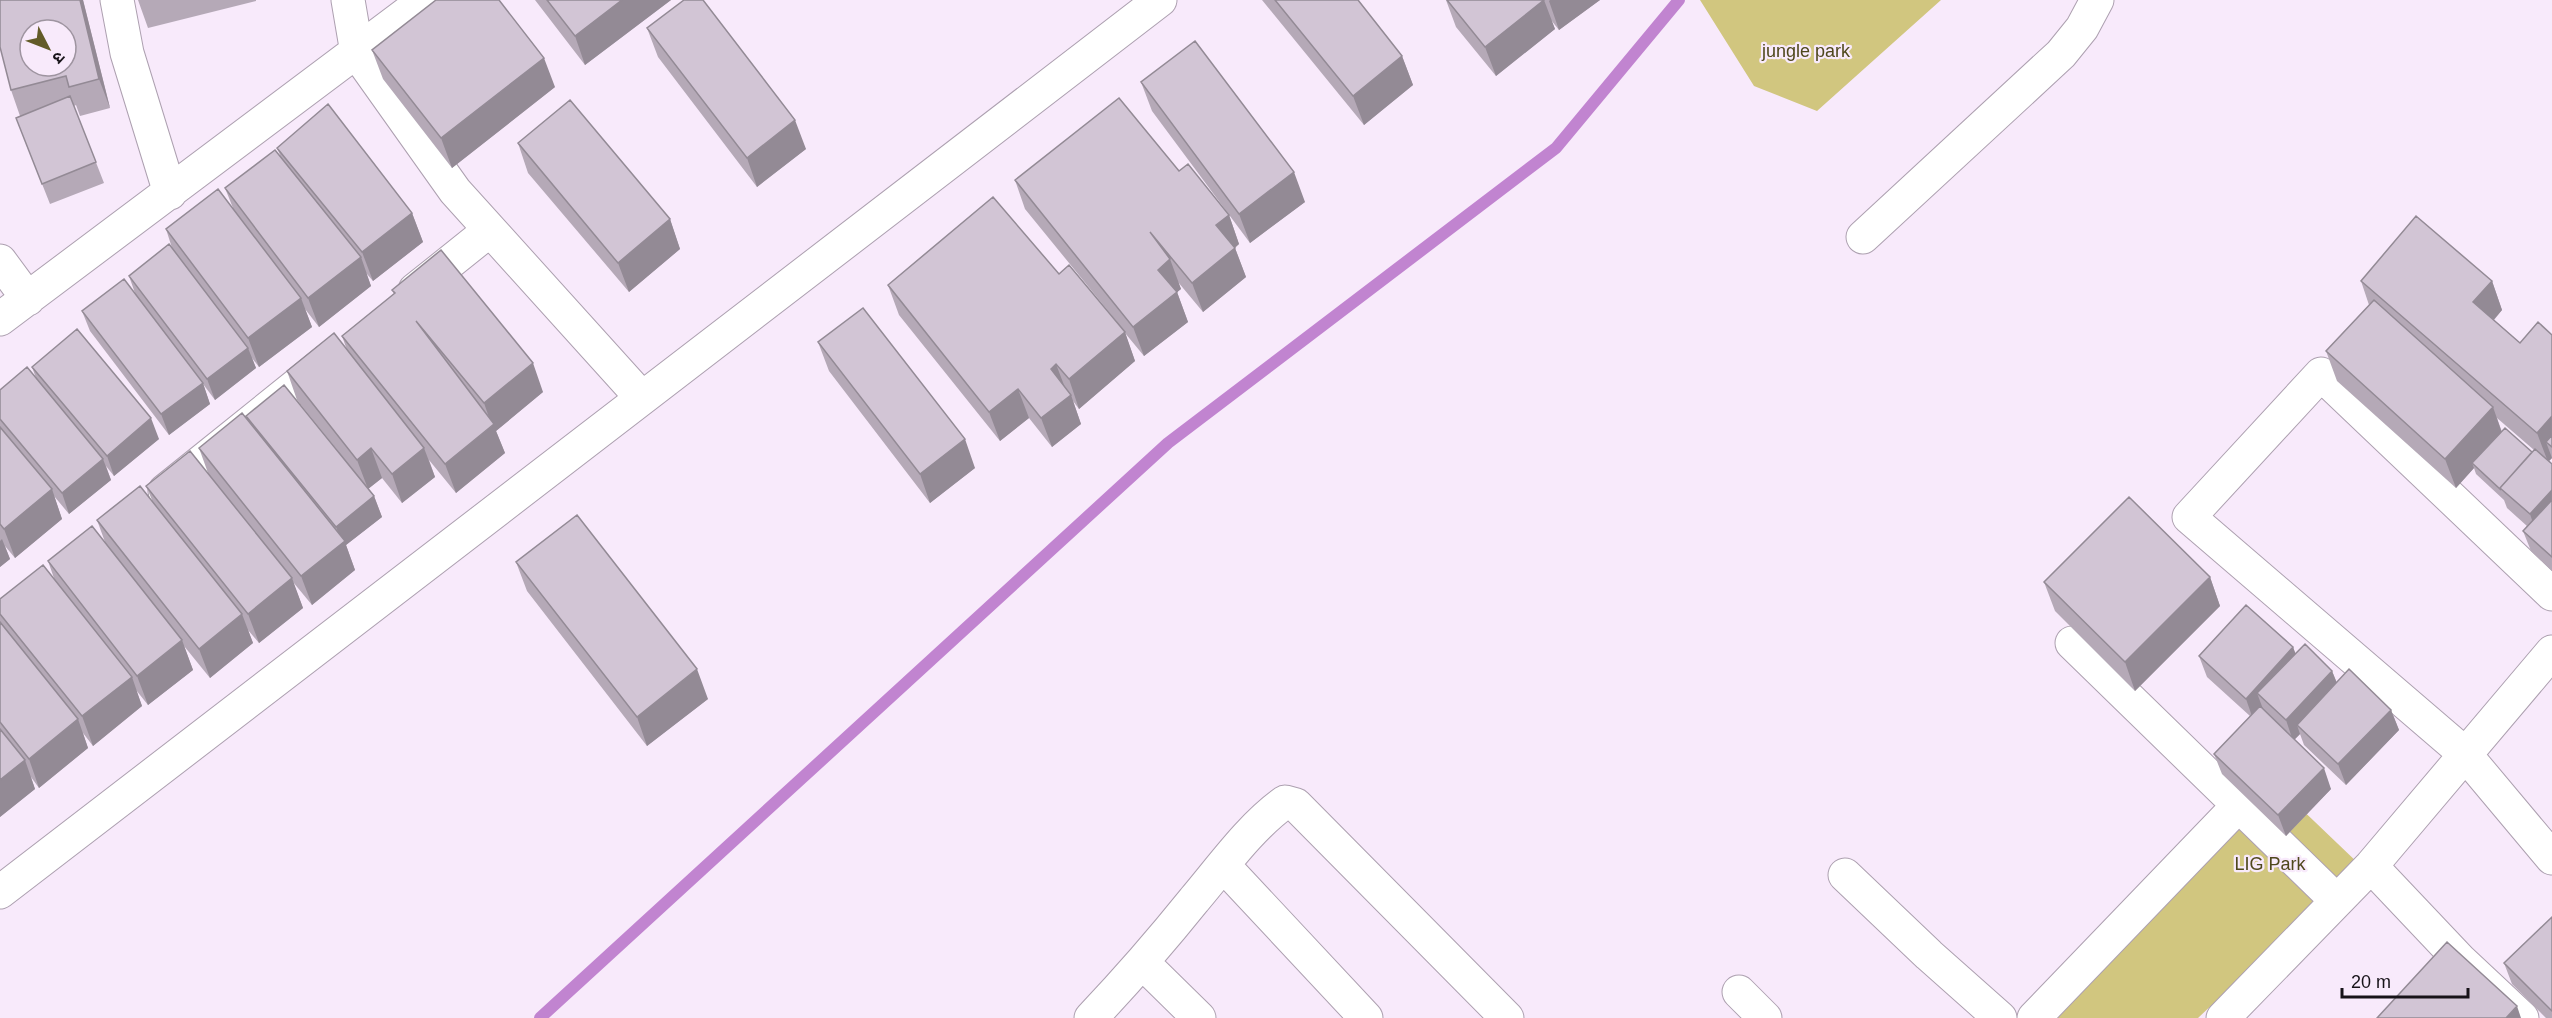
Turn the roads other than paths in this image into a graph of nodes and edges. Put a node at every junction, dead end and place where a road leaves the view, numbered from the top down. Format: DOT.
graph roads {
  1 [pos="117,0"];
  2 [pos="348,0"];
  3 [pos="425,0"];
  4 [pos="1160,0"];
  5 [pos="2097,0"];
  6 [pos="357,53"];
  7 [pos="170,193"];
  8 [pos="490,230"];
  9 [pos="1863,237"];
  10 [pos="0,261"];
  11 [pos="28,299"];
  12 [pos="388,311"];
  13 [pos="0,319"];
  14 [pos="351,341"];
  15 [pos="642,398"];
  16 [pos="139,512"];
  17 [pos="2552,594"];
  18 [pos="2072,643"];
  19 [pos="2552,652"];
  20 [pos="2464,753"];
  21 [pos="2239,805"];
  22 [pos="2552,858"];
  23 [pos="1223,865"];
  24 [pos="2371,866"];
  25 [pos="1845,875"];
  26 [pos="0,892"];
  27 [pos="2336,900"];
  28 [pos="2460,960"];
  29 [pos="1143,963"];
  30 [pos="2436,985"];
  31 [pos="1739,992"];
  32 [pos="1091,1018"];
  33 [pos="1199,1018"];
  34 [pos="1366,1018"];
  35 [pos="1507,1018"];
  36 [pos="1765,1018"];
  37 [pos="2000,1018"];
  38 [pos="2034,1018"];
  39 [pos="2223,1018"];
  40 [pos="2522,1018"];
  1 -- 7 [label="street"];
  2 -- 6 [label="street"];
  3 -- 6 [label="street"];
  4 -- 15 [label="street"];
  5 -- 9 [label="street"];
  6 -- 7 [label="street"];
  6 -- 8 [label="street"];
  7 -- 11 [label="street"];
  8 -- 12 [label="street"];
  8 -- 15 [label="street"];
  10 -- 11 [label="street"];
  11 -- 13 [label="street"];
  14 -- 16 [label="street"];
  15 -- 26 [label="street"];
  17 -- 20 [label="street"];
  18 -- 21 [label="street"];
  19 -- 20 [label="street"];
  20 -- 22 [label="street"];
  20 -- 24 [label="street"];
  21 -- 27 [label="street"];
  21 -- 38 [label="street"];
  23 -- 29 [label="street"];
  23 -- 34 [label="street"];
  23 -- 35 [label="street"];
  24 -- 27 [label="street"];
  24 -- 28 [label="street"];
  25 -- 37 [label="street"];
  27 -- 39 [label="street"];
  28 -- 30 [label="street"];
  28 -- 40 [label="street"];
  29 -- 32 [label="street"];
  29 -- 33 [label="street"];
  31 -- 36 [label="street"];
}
